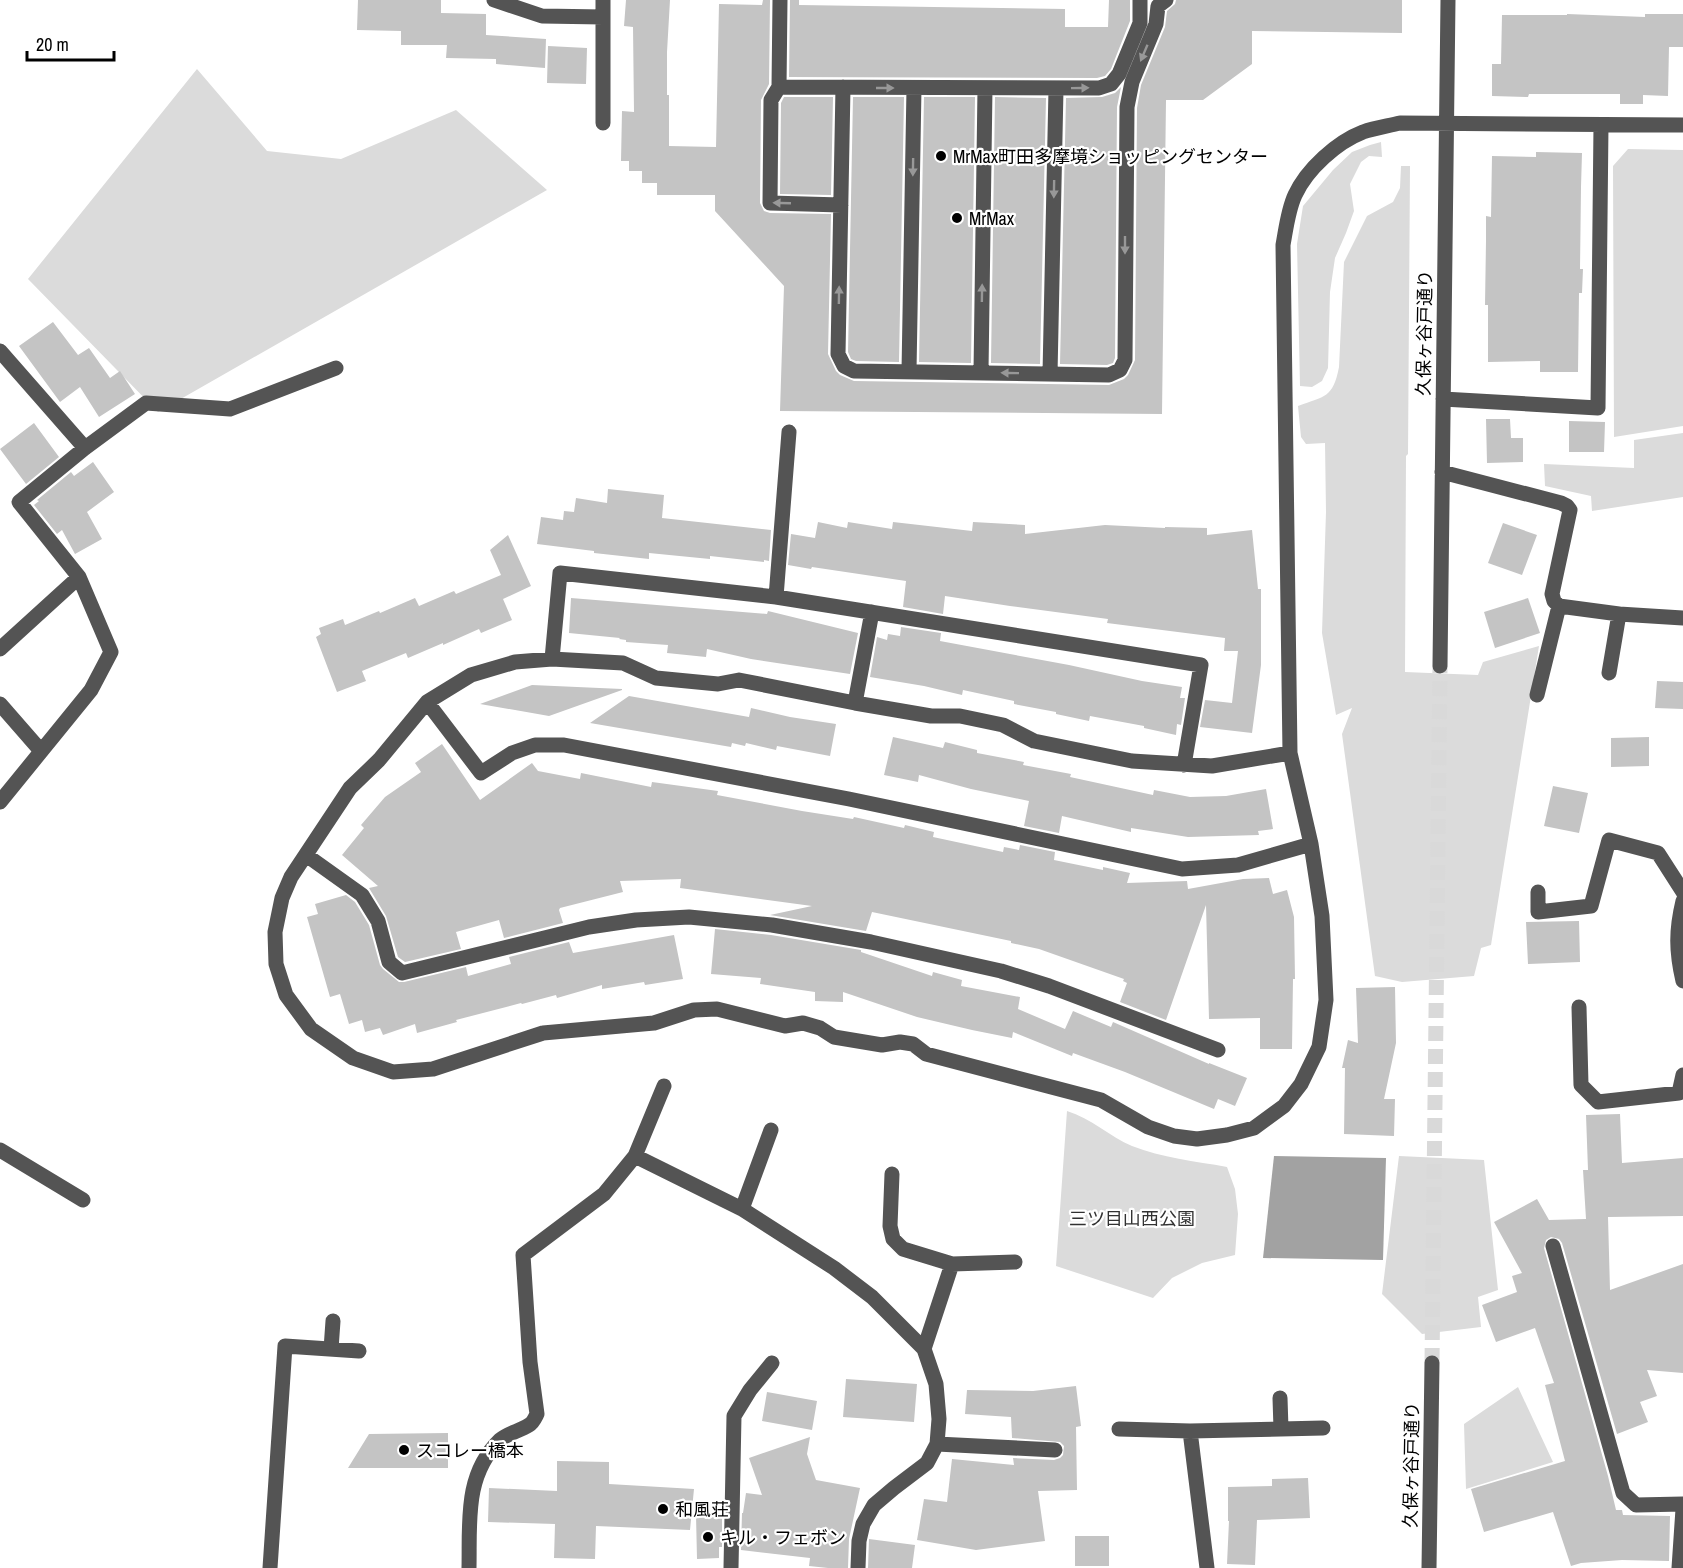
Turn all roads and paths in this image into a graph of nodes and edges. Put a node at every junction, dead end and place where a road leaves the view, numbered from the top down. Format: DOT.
graph roads {
  1 [pos="494,0"];
  2 [pos="603,0"];
  3 [pos="780,0"];
  4 [pos="1140,0"];
  5 [pos="1166,0"];
  6 [pos="1448,0"];
  7 [pos="603,17"];
  8 [pos="779,87"];
  9 [pos="843,87"];
  10 [pos="914,88"];
  11 [pos="985,88"];
  12 [pos="1056,89"];
  13 [pos="603,123"];
  14 [pos="1446,123"];
  15 [pos="1601,125"];
  16 [pos="1683,125"];
  17 [pos="841,205"];
  18 [pos="0,351"];
  19 [pos="336,369"];
  20 [pos="909,371"];
  21 [pos="981,372"];
  22 [pos="1050,374"];
  23 [pos="1443,399"];
  24 [pos="789,432"];
  25 [pos="85,448"];
  26 [pos="1442,472"];
  27 [pos="79,577"];
  28 [pos="776,597"];
  29 [pos="1559,606"];
  30 [pos="872,612"];
  31 [pos="1619,614"];
  32 [pos="1683,618"];
  33 [pos="0,649"];
  34 [pos="552,659"];
  35 [pos="1440,666"];
  36 [pos="1609,673"];
  37 [pos="1537,695"];
  38 [pos="427,702"];
  39 [pos="0,704"];
  40 [pos="855,704"];
  41 [pos="41,751"];
  42 [pos="1290,753"];
  43 [pos="1184,765"];
  44 [pos="0,801"];
  45 [pos="1311,844"];
  46 [pos="306,855"];
  47 [pos="1538,892"];
  48 [pos="1683,892"];
  49 [pos="1683,901"];
  50 [pos="1683,981"];
  51 [pos="1579,1007"];
  52 [pos="1218,1050"];
  53 [pos="1683,1075"];
  54 [pos="664,1086"];
  55 [pos="771,1130"];
  56 [pos="0,1150"];
  57 [pos="635,1156"];
  58 [pos="892,1174"];
  59 [pos="83,1200"];
  60 [pos="742,1209"];
  61 [pos="1553,1246"];
  62 [pos="1015,1262"];
  63 [pos="952,1264"];
  64 [pos="333,1321"];
  65 [pos="331,1349"];
  66 [pos="924,1349"];
  67 [pos="360,1351"];
  68 [pos="1432,1363"];
  69 [pos="772,1364"];
  70 [pos="1280,1398"];
  71 [pos="1323,1428"];
  72 [pos="1119,1429"];
  73 [pos="1281,1429"];
  74 [pos="1190,1431"];
  75 [pos="937,1444"];
  76 [pos="1055,1450"];
  77 [pos="1683,1504"];
  78 [pos="1683,1509"];
  79 [pos="270,1568"];
  80 [pos="469,1568"];
  81 [pos="731,1568"];
  82 [pos="858,1568"];
  83 [pos="1207,1568"];
  84 [pos="1429,1568"];
  85 [pos="1679,1568"];
  1 -- 7 [label="street"];
  2 -- 7 [label="street"];
  3 -- 8 [label="street"];
  12 -- 4 [label="street, one-way"];
  5 -- 22 [label="street, one-way"];
  6 -- 14 [label="street, 久保ヶ谷戸通り"];
  7 -- 13 [label="street"];
  8 -- 9 [label="street"];
  17 -- 8 [label="street, one-way"];
  9 -- 10 [label="street, one-way"];
  9 -- 17 [label="street"];
  10 -- 11 [label="street"];
  10 -- 20 [label="street, one-way"];
  11 -- 12 [label="street"];
  21 -- 11 [label="street, one-way"];
  12 -- 22 [label="street, one-way"];
  14 -- 15 [label="street"];
  14 -- 23 [label="street, 久保ヶ谷戸通り"];
  14 -- 42 [label="street"];
  15 -- 16 [label="street"];
  15 -- 23 [label="street"];
  20 -- 17 [label="street, one-way"];
  18 -- 25 [label="street"];
  19 -- 25 [label="street"];
  20 -- 21 [label="street"];
  22 -- 21 [label="street, one-way"];
  23 -- 26 [label="street, 久保ヶ谷戸通り"];
  24 -- 28 [label="street"];
  25 -- 27 [label="street"];
  26 -- 29 [label="street"];
  26 -- 35 [label="street, 久保ヶ谷戸通り"];
  27 -- 33 [label="street"];
  27 -- 41 [label="street"];
  28 -- 30 [label="street"];
  28 -- 34 [label="street"];
  29 -- 31 [label="street"];
  29 -- 37 [label="street"];
  30 -- 40 [label="street"];
  30 -- 43 [label="street"];
  31 -- 32 [label="street"];
  31 -- 36 [label="street"];
  34 -- 38 [label="street"];
  34 -- 40 [label="street"];
  38 -- 45 [label="street"];
  38 -- 46 [label="street"];
  39 -- 41 [label="street"];
  40 -- 43 [label="street"];
  41 -- 44 [label="street"];
  42 -- 43 [label="street"];
  42 -- 45 [label="street"];
  45 -- 46 [label="street"];
  46 -- 52 [label="street"];
  47 -- 48 [label="street"];
  49 -- 50 [label="street"];
  51 -- 53 [label="street"];
  54 -- 57 [label="street"];
  55 -- 60 [label="street"];
  56 -- 59 [label="street"];
  57 -- 60 [label="street"];
  57 -- 80 [label="street"];
  58 -- 63 [label="street"];
  60 -- 66 [label="street"];
  61 -- 77 [label="street"];
  62 -- 63 [label="street"];
  63 -- 66 [label="street"];
  64 -- 65 [label="street"];
  65 -- 67 [label="street"];
  65 -- 79 [label="street"];
  66 -- 75 [label="street"];
  68 -- 84 [label="street, 久保ヶ谷戸通り"];
  69 -- 81 [label="street"];
  70 -- 73 [label="street"];
  71 -- 73 [label="street"];
  72 -- 74 [label="street"];
  73 -- 74 [label="street"];
  74 -- 83 [label="street"];
  75 -- 76 [label="street"];
  75 -- 82 [label="street"];
  78 -- 85 [label="street"];
}
